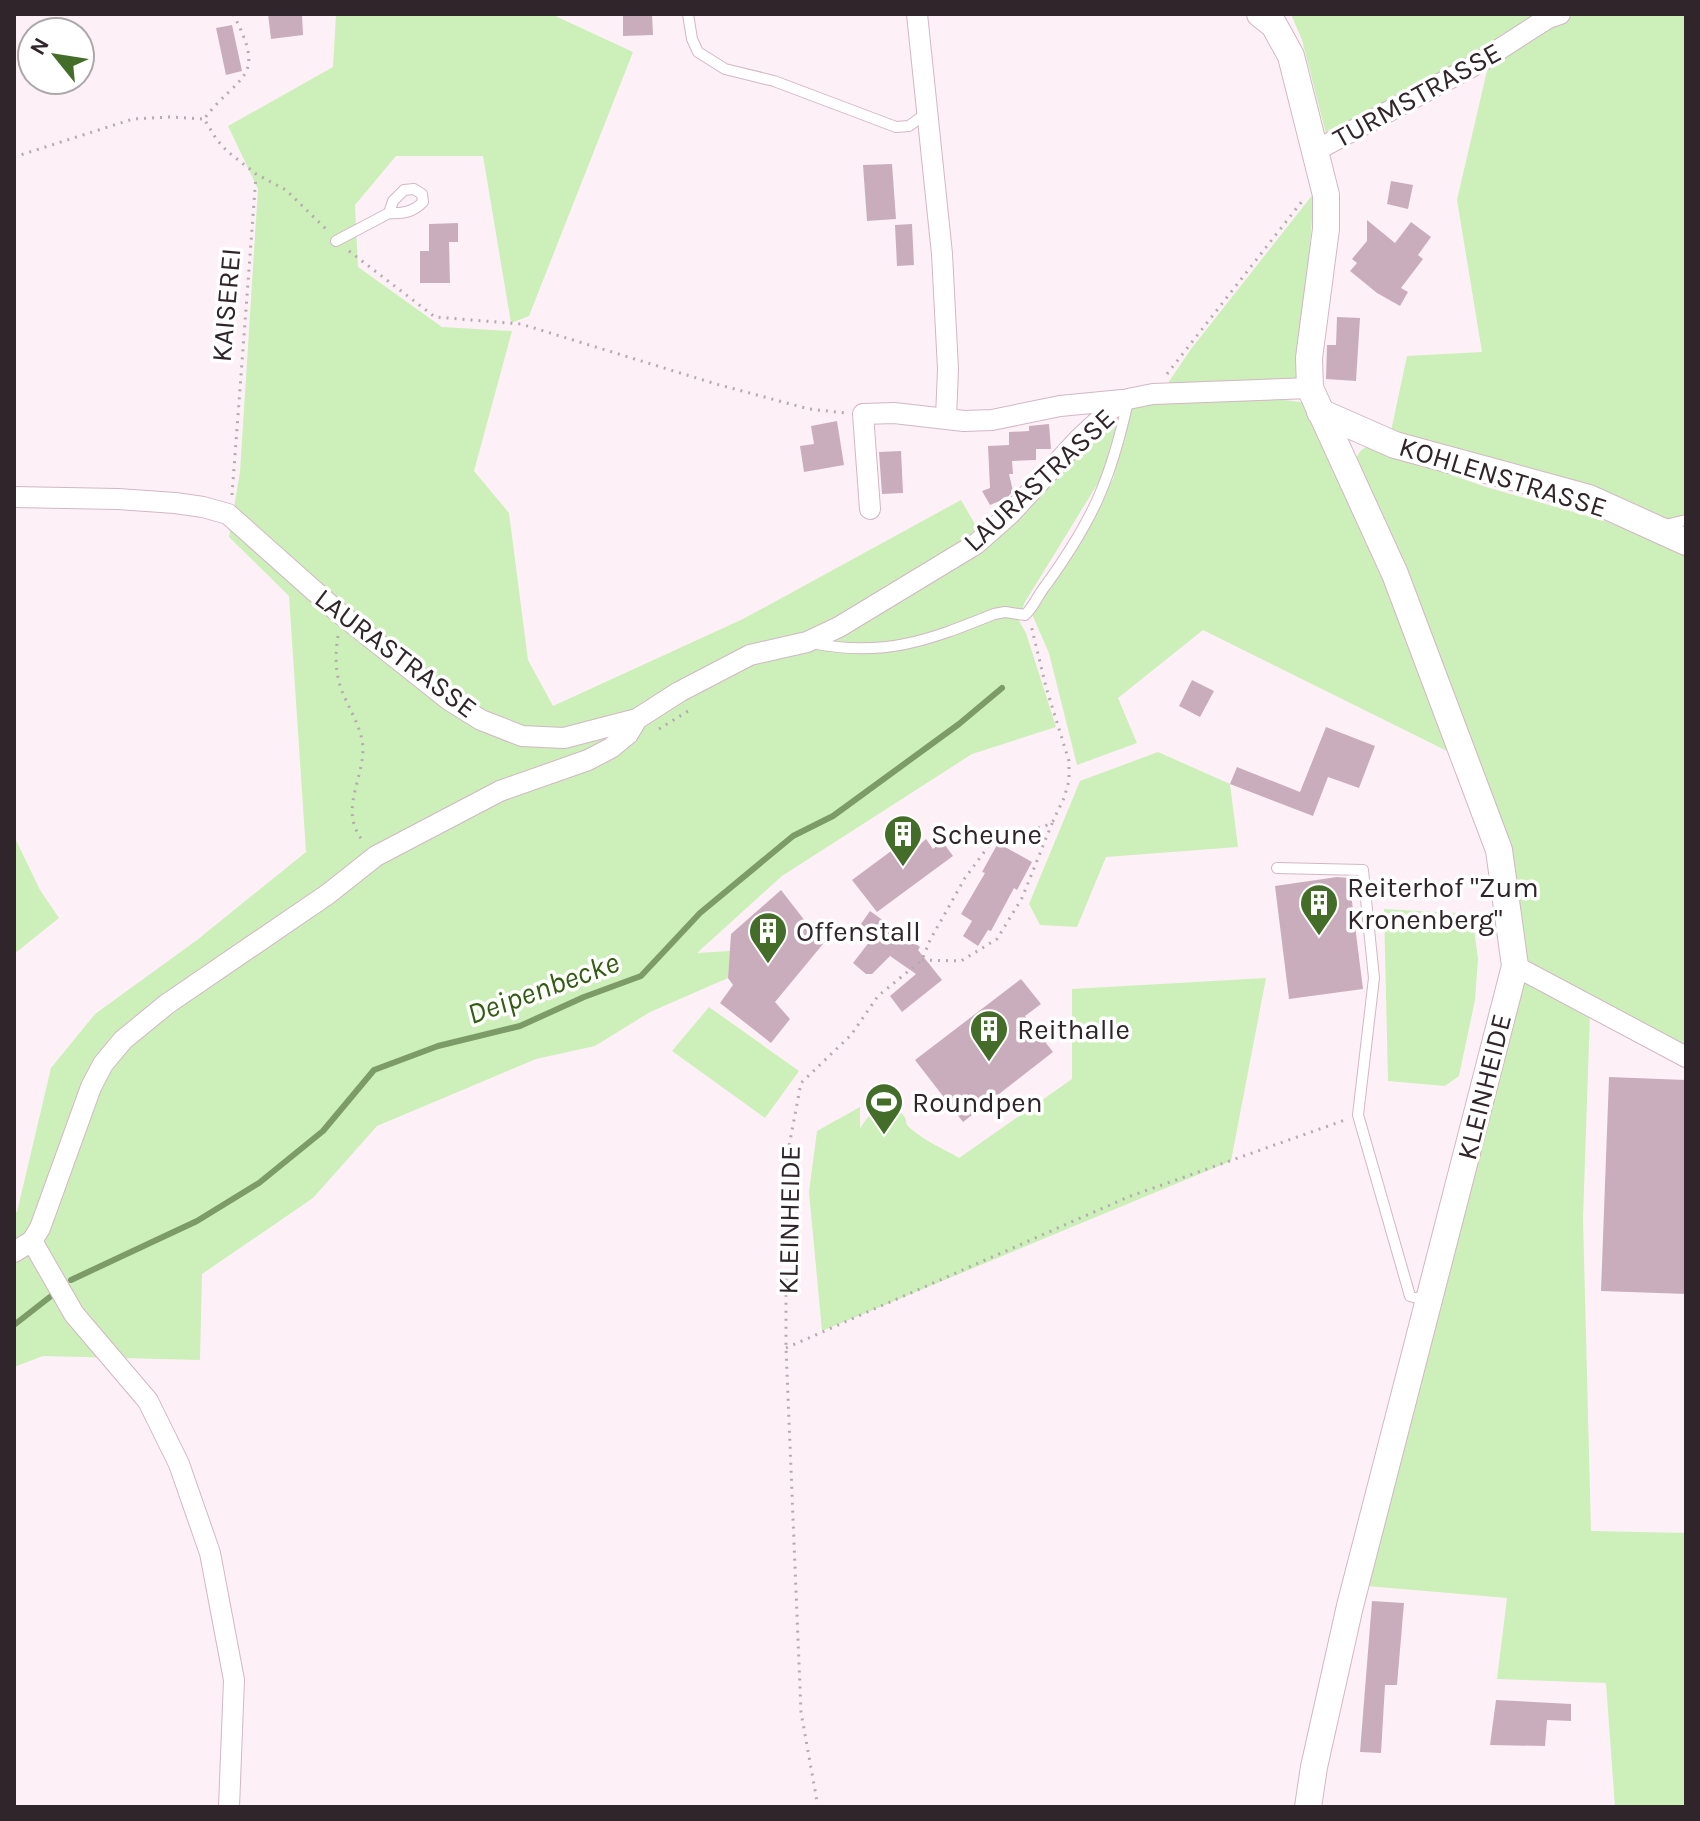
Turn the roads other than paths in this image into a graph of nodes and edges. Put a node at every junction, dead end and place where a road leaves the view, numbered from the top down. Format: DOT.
graph roads {
  1 [pos="688,14"];
  2 [pos="917,14"];
  3 [pos="1560,14"];
  4 [pos="1271,18"];
  5 [pos="928,112"];
  6 [pos="1315,151"];
  7 [pos="389,213"];
  8 [pos="336,241"];
  9 [pos="1128,399"];
  10 [pos="1315,400"];
  11 [pos="946,418"];
  12 [pos="14,497"];
  13 [pos="870,509"];
  14 [pos="1686,520"];
  15 [pos="1655,528"];
  16 [pos="1686,542"];
  17 [pos="807,642"];
  18 [pos="633,726"];
  19 [pos="1277,868"];
  20 [pos="1515,966"];
  21 [pos="1686,1057"];
  22 [pos="32,1241"];
  23 [pos="14,1252"];
  24 [pos="1430,1302"];
  25 [pos="229,1807"];
  26 [pos="1308,1807"];
  1 -- 5 [label="lane"];
  2 -- 5 [label="street"];
  3 -- 6 [label="street, TURMSTRASSE"];
  4 -- 6 [label="street"];
  5 -- 11 [label="street"];
  6 -- 10 [label="street"];
  7 -- 8 [label="lane"];
  9 -- 10 [label="street, LAURASTRASSE"];
  9 -- 11 [label="street, LAURASTRASSE"];
  9 -- 17 [label="street, LAURASTRASSE"];
  9 -- 17 [label="lane"];
  10 -- 15 [label="street, KOHLENSTRASSE"];
  10 -- 20 [label="street, KLEINHEIDE"];
  11 -- 13 [label="street, LAURASTRASSE"];
  12 -- 18 [label="street, LAURASTRASSE"];
  14 -- 15 [label="lane"];
  15 -- 16 [label="street, KOHLENSTRASSE"];
  17 -- 18 [label="street, LAURASTRASSE"];
  18 -- 22 [label="street"];
  19 -- 24 [label="lane"];
  20 -- 21 [label="street"];
  20 -- 24 [label="street, KLEINHEIDE"];
  22 -- 23 [label="street"];
  22 -- 25 [label="street"];
  24 -- 26 [label="street, KLEINHEIDE"];
}
